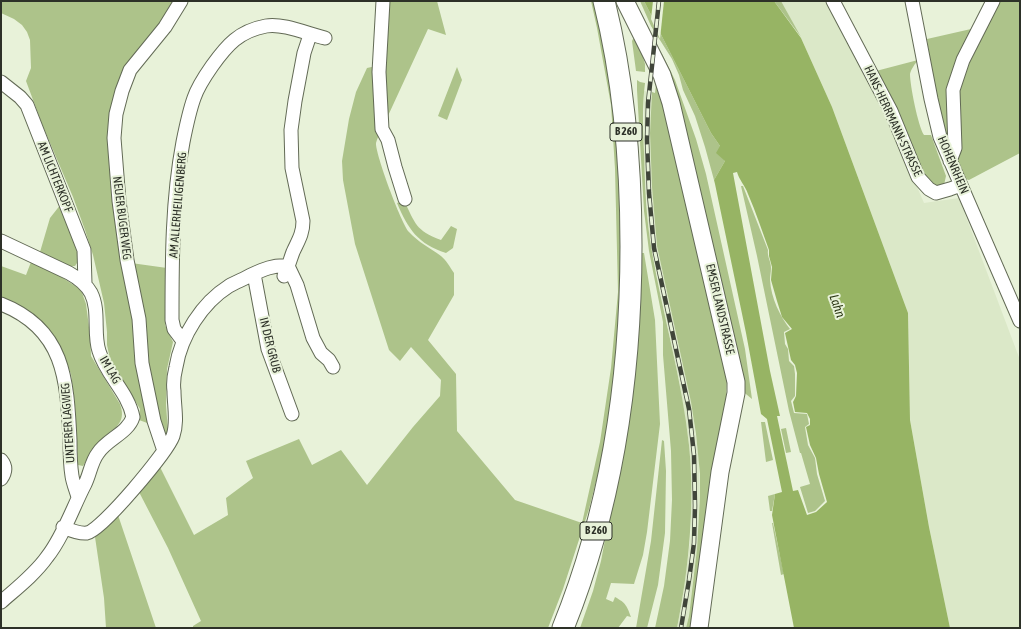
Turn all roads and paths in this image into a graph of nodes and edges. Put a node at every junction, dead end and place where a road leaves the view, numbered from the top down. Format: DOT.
graph roads {
  1 [pos="181,1"];
  2 [pos="383,1"];
  3 [pos="604,1"];
  4 [pos="625,1"];
  5 [pos="833,1"];
  6 [pos="912,1"];
  7 [pos="994,1"];
  8 [pos="310,35"];
  9 [pos="325,38"];
  10 [pos="1,82"];
  11 [pos="950,161"];
  12 [pos="961,185"];
  13 [pos="405,199"];
  14 [pos="1,240"];
  15 [pos="286,271"];
  16 [pos="254,274"];
  17 [pos="85,284"];
  18 [pos="1,304"];
  19 [pos="1020,321"];
  20 [pos="183,341"];
  21 [pos="333,367"];
  22 [pos="292,414"];
  23 [pos="164,451"];
  24 [pos="1,460"];
  25 [pos="1,479"];
  26 [pos="78,497"];
  27 [pos="64,527"];
  28 [pos="1,602"];
  29 [pos="563,628"];
  30 [pos="699,628"];
  1 -- 23 [label="street, NEUER BUGER WEG"];
  2 -- 13 [label="street"];
  3 -- 29 [label="main road, B 260"];
  4 -- 30 [label="street, EMSER LANDSTRASSE"];
  5 -- 12 [label="street, HANS-HERRMANN-STRASSE"];
  6 -- 11 [label="street, HOHENRHEIN"];
  7 -- 11 [label="street"];
  8 -- 9 [label="street, AM ALLERHEILIGENBERG"];
  8 -- 15 [label="street"];
  8 -- 20 [label="street, AM ALLERHEILIGENBERG"];
  10 -- 17 [label="street, AM LICHTERKOPF"];
  11 -- 12 [label="street, HOHENRHEIN"];
  12 -- 19 [label="street, HOHENRHEIN"];
  14 -- 17 [label="street, IM LAG"];
  15 -- 16 [label="street"];
  15 -- 21 [label="street"];
  16 -- 20 [label="street"];
  16 -- 22 [label="street, IN DER GRUB"];
  17 -- 26 [label="street, IM LAG"];
  18 -- 26 [label="street, UNTERER LAGWEG"];
  20 -- 23 [label="street"];
  23 -- 27 [label="street"];
  24 -- 25 [label="street"];
  26 -- 27 [label="street, IM LAG"];
  27 -- 28 [label="street, IM LAG"];
}
